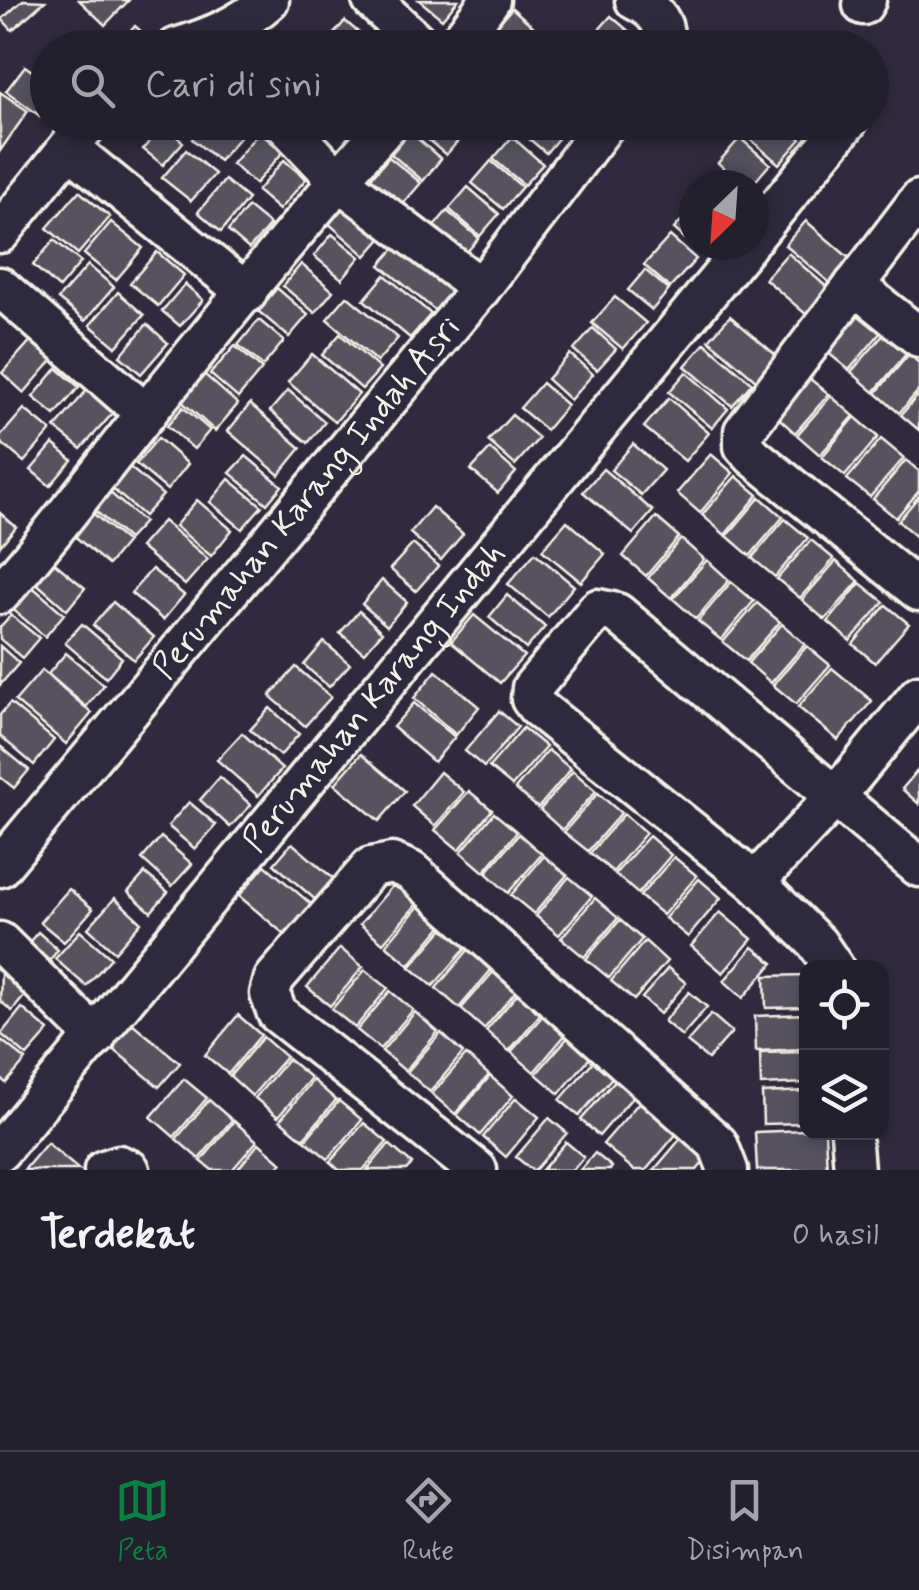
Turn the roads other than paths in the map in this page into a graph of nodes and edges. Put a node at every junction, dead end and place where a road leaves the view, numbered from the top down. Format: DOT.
graph roads {
  1 [pos="269,0"];
  2 [pos="372,0"];
  3 [pos="490,0"];
  4 [pos="635,0"];
  5 [pos="229,30"];
  6 [pos="404,30"];
  7 [pos="468,30"];
  8 [pos="660,30"];
  9 [pos="75,140"];
  10 [pos="84,140"];
  11 [pos="300,140"];
  12 [pos="374,140"];
  13 [pos="592,140"];
  14 [pos="832,140"];
  15 [pos="338,180"];
  16 [pos="919,200"];
  17 [pos="769,218"];
  18 [pos="0,233"];
  19 [pos="735,260"];
  20 [pos="854,284"];
  21 [pos="0,288"];
  22 [pos="481,288"];
  23 [pos="247,293"];
  24 [pos="919,337"];
  25 [pos="146,414"];
  26 [pos="919,591"];
  27 [pos="0,594"];
  28 [pos="919,696"];
  29 [pos="836,796"];
  30 [pos="0,867"];
  31 [pos="919,867"];
  32 [pos="755,882"];
  33 [pos="3,951"];
  34 [pos="829,960"];
  35 [pos="96,1037"];
  36 [pos="852,1140"];
  37 [pos="0,1152"];
  38 [pos="104,1170"];
  39 [pos="130,1170"];
  40 [pos="477,1170"];
  41 [pos="728,1170"];
  42 [pos="854,1170"];
  1 -- 5 [label="street"];
  2 -- 6 [label="street"];
  3 -- 7 [label="street"];
  4 -- 8 [label="street"];
  9 -- 18 [label="street"];
  10 -- 23 [label="street"];
  11 -- 15 [label="street"];
  12 -- 15 [label="street"];
  13 -- 22 [label="street, Perumahan Karang Indah Asri"];
  14 -- 17 [label="street"];
  15 -- 22 [label="street"];
  15 -- 23 [label="street"];
  16 -- 20 [label="street"];
  19 -- 35 [label="street, Perumahan Karang Indah"];
  20 -- 24 [label="street"];
  20 -- 26 [label="street"];
  21 -- 25 [label="street"];
  22 -- 30 [label="street, Perumahan Karang Indah Asri"];
  23 -- 25 [label="street"];
  25 -- 27 [label="street"];
  28 -- 29 [label="street"];
  29 -- 31 [label="street"];
  29 -- 32 [label="street"];
  29 -- 32 [label="street"];
  32 -- 34 [label="street"];
  33 -- 35 [label="street"];
  35 -- 37 [label="street, Perumahan Karang Indah"];
  36 -- 42 [label="street"];
  38 -- 39 [label="street"];
  40 -- 41 [label="street"];
}
